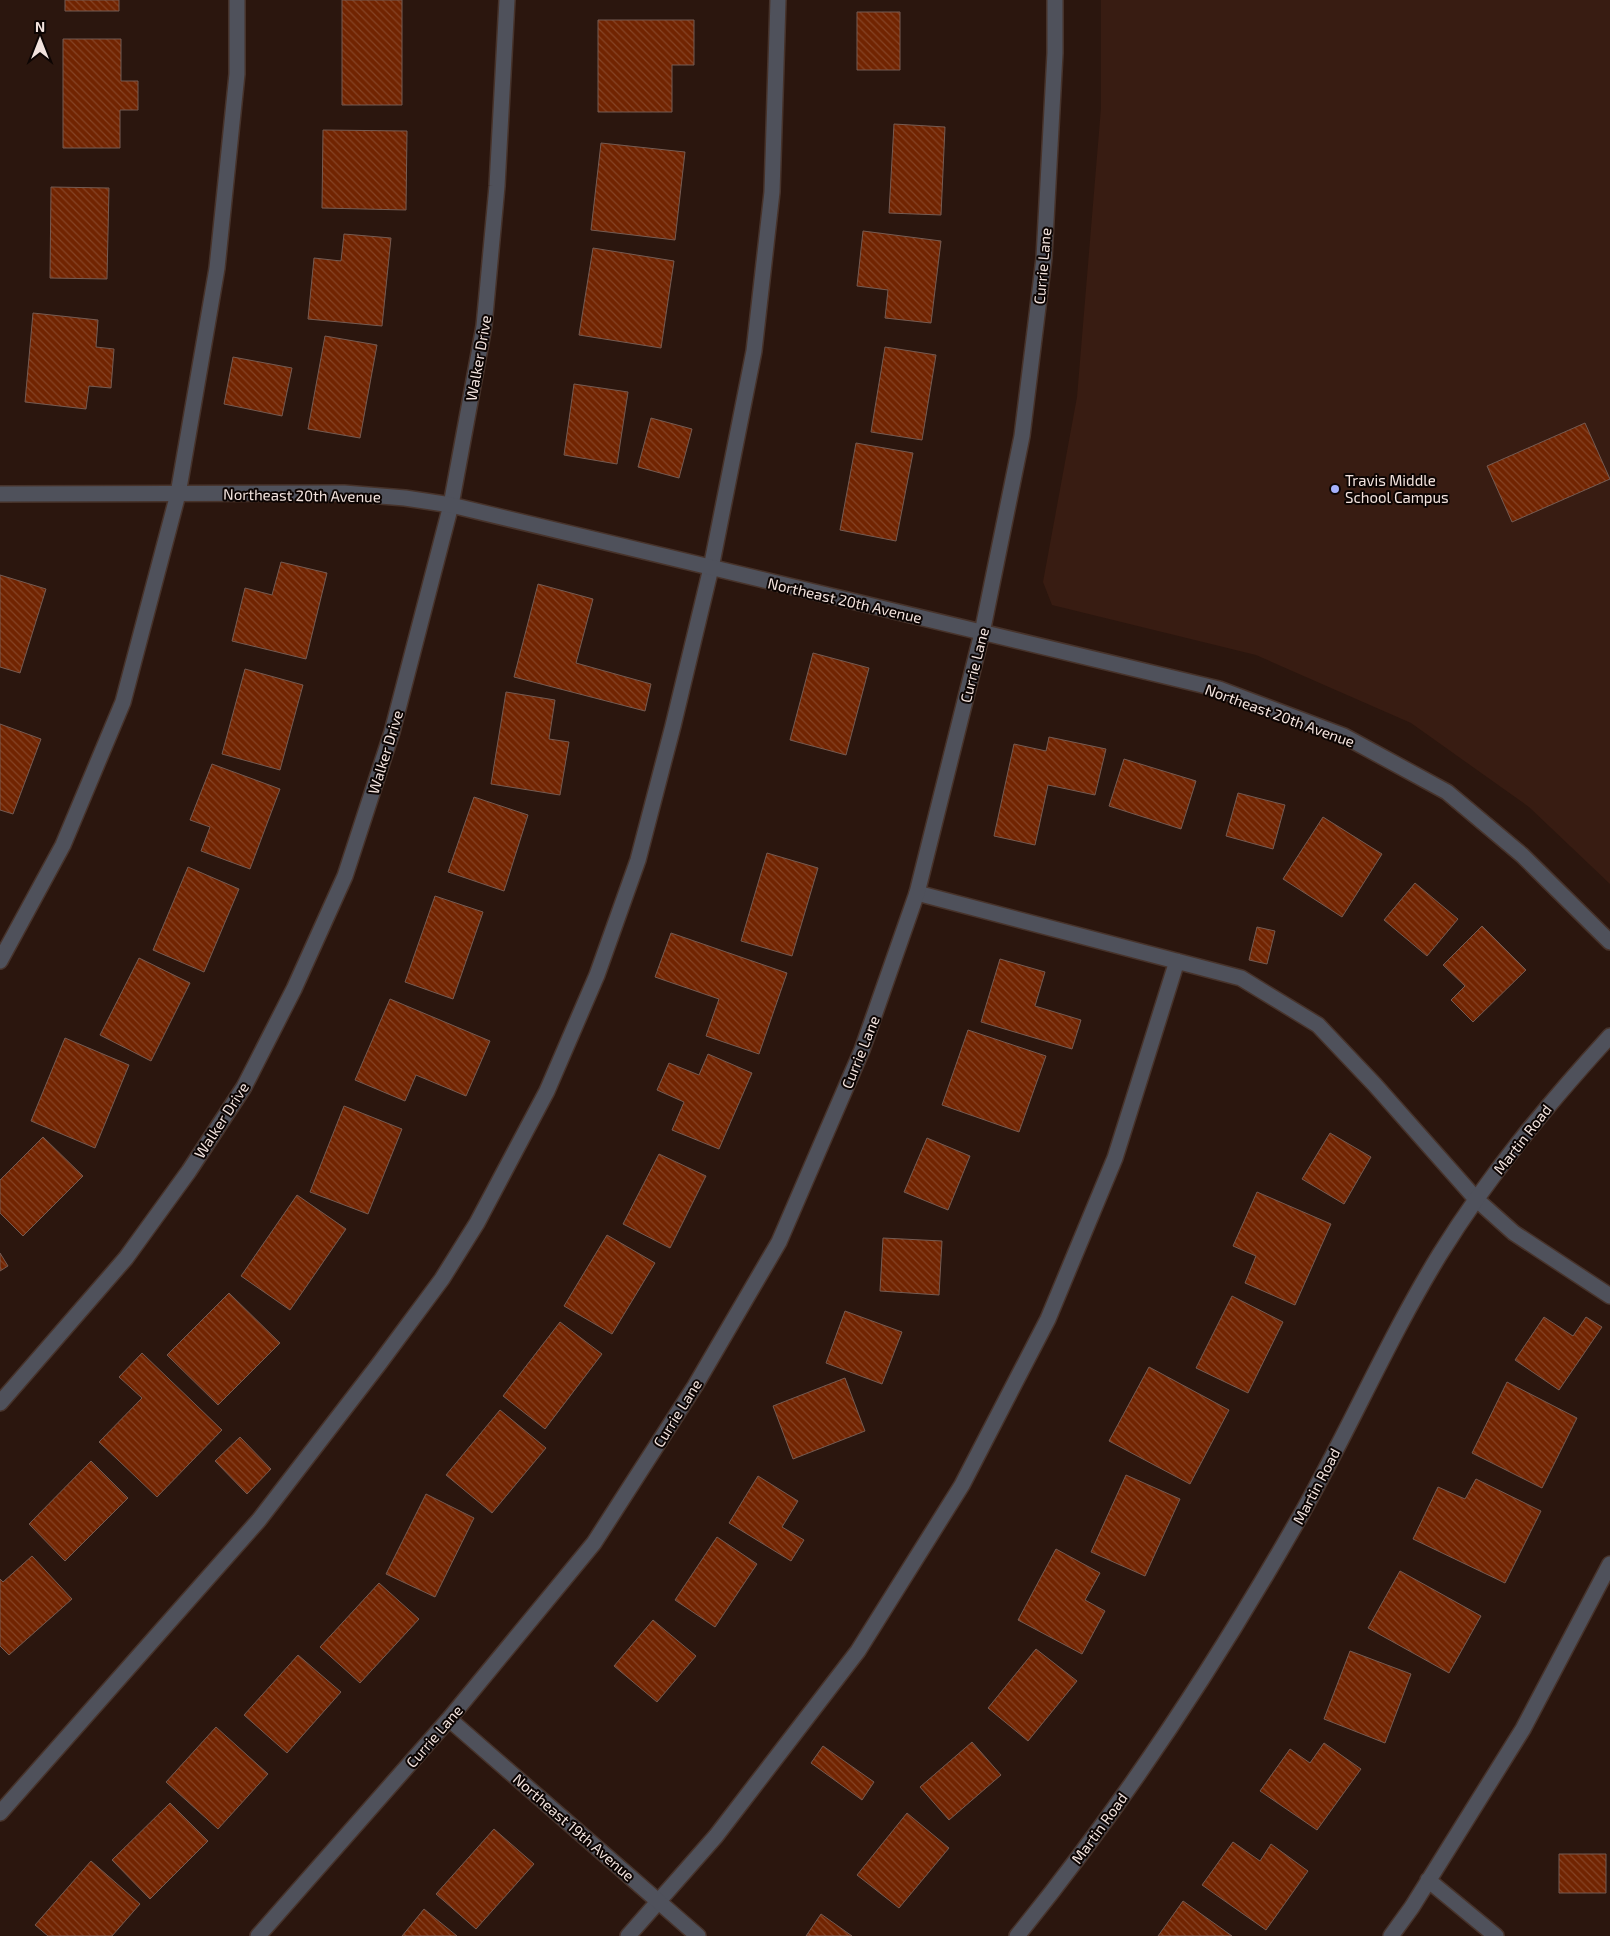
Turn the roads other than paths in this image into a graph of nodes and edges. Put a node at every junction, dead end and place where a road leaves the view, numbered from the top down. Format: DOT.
graph roads {
  1 [pos="237,0"];
  2 [pos="507,0"];
  3 [pos="778,0"];
  4 [pos="1055,0"];
  5 [pos="0,494"];
  6 [pos="178,494"];
  7 [pos="451,505"];
  8 [pos="711,568"];
  9 [pos="982,633"];
  10 [pos="917,893"];
  11 [pos="1610,942"];
  12 [pos="0,961"];
  13 [pos="1177,961"];
  14 [pos="1610,1036"];
  15 [pos="1476,1199"];
  16 [pos="1610,1296"];
  17 [pos="0,1403"];
  18 [pos="1610,1564"];
  19 [pos="449,1719"];
  20 [pos="0,1813"];
  21 [pos="1428,1880"];
  22 [pos="659,1901"];
  23 [pos="258,1936"];
  24 [pos="628,1936"];
  25 [pos="698,1936"];
  26 [pos="1017,1936"];
  27 [pos="1390,1936"];
  28 [pos="1496,1936"];
  1 -- 6 [label="street"];
  2 -- 7 [label="street, Walker Drive"];
  3 -- 8 [label="street"];
  4 -- 9 [label="street, Currie Lane"];
  5 -- 6 [label="street, Northeast 20th Avenue"];
  6 -- 7 [label="street, Northeast 20th Avenue"];
  6 -- 12 [label="street"];
  7 -- 8 [label="street, Northeast 20th Avenue"];
  7 -- 17 [label="street, Walker Drive"];
  8 -- 9 [label="street, Northeast 20th Avenue"];
  8 -- 20 [label="street"];
  9 -- 10 [label="street, Currie Lane"];
  9 -- 11 [label="street, Northeast 20th Avenue"];
  10 -- 13 [label="street"];
  10 -- 19 [label="street, Currie Lane"];
  13 -- 15 [label="street"];
  13 -- 22 [label="street"];
  14 -- 15 [label="street, Martin Road"];
  15 -- 16 [label="street"];
  15 -- 26 [label="street, Martin Road"];
  18 -- 21 [label="street"];
  19 -- 22 [label="street, Northeast 19th Avenue"];
  19 -- 23 [label="street, Currie Lane"];
  21 -- 27 [label="street"];
  21 -- 28 [label="street"];
  22 -- 24 [label="street"];
  22 -- 25 [label="street, Northeast 19th Avenue"];
}
